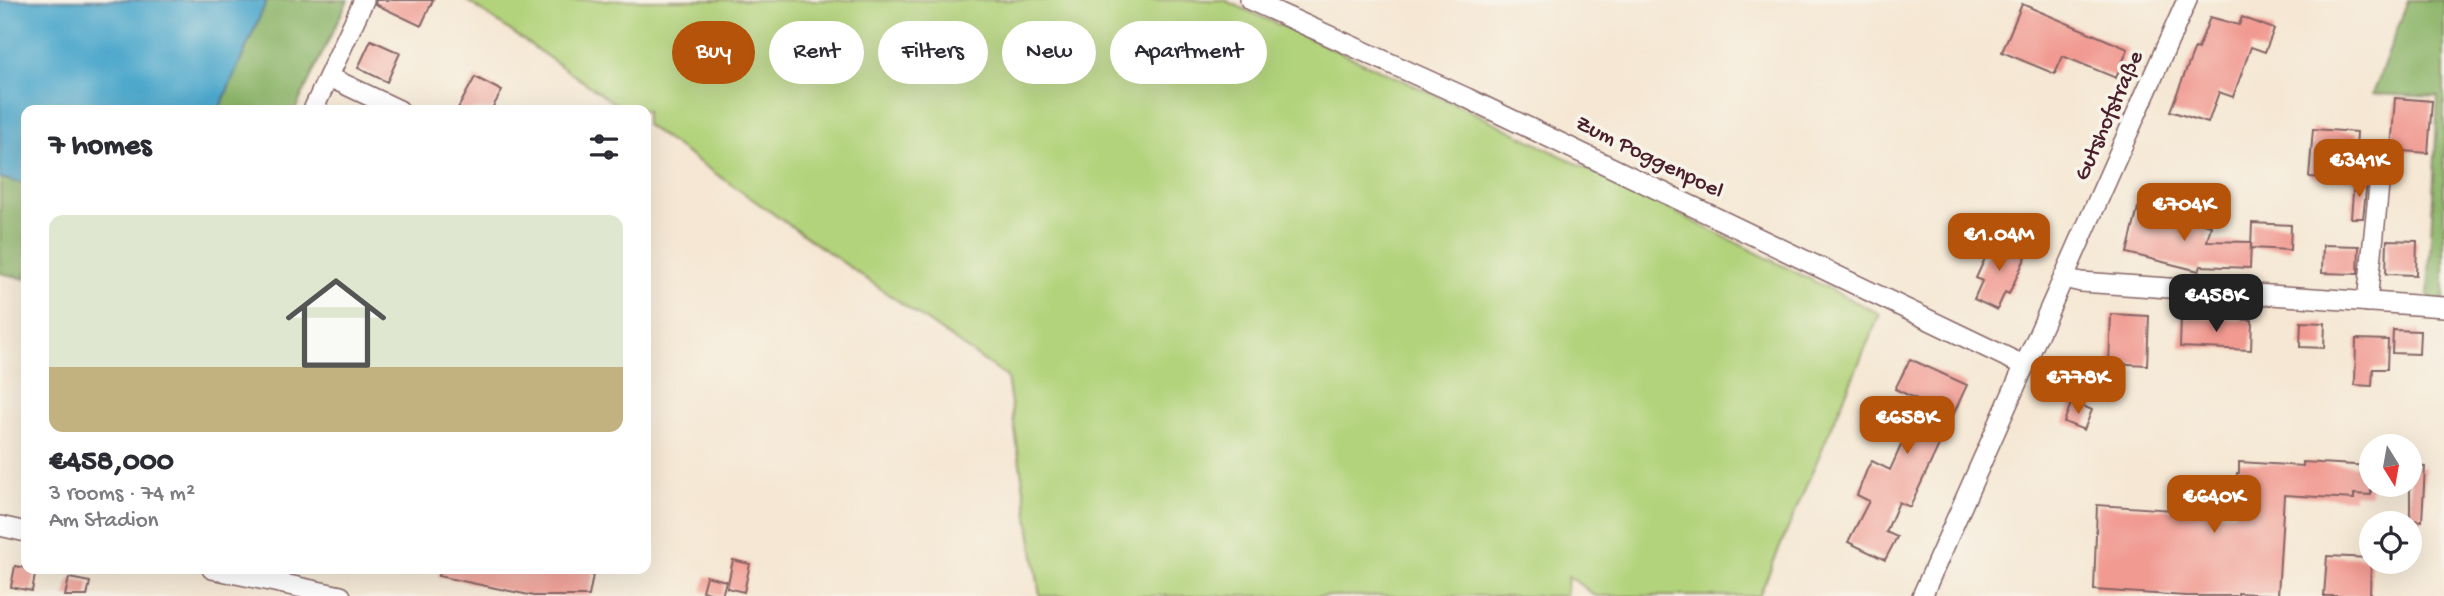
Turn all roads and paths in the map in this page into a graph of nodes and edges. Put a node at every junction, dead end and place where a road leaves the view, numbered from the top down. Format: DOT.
graph roads {
  1 [pos="365,0"];
  2 [pos="1250,0"];
  3 [pos="2188,0"];
  4 [pos="329,77"];
  5 [pos="315,105"];
  6 [pos="388,105"];
  7 [pos="2381,166"];
  8 [pos="2064,278"];
  9 [pos="2367,302"];
  10 [pos="2444,307"];
  11 [pos="2025,366"];
  12 [pos="0,526"];
  13 [pos="21,531"];
  14 [pos="236,574"];
  15 [pos="341,596"];
  16 [pos="1922,596"];
  1 -- 4 [label="street"];
  2 -- 11 [label="street, Zum Poggenpoel"];
  3 -- 8 [label="street, Gutshofstraße"];
  4 -- 5 [label="street"];
  4 -- 6 [label="street"];
  7 -- 9 [label="street"];
  8 -- 9 [label="street"];
  8 -- 11 [label="street, Gutshofstraße"];
  9 -- 10 [label="street"];
  11 -- 16 [label="street, Gutshofstraße"];
  12 -- 13 [label="street"];
  14 -- 15 [label="street"];
}
